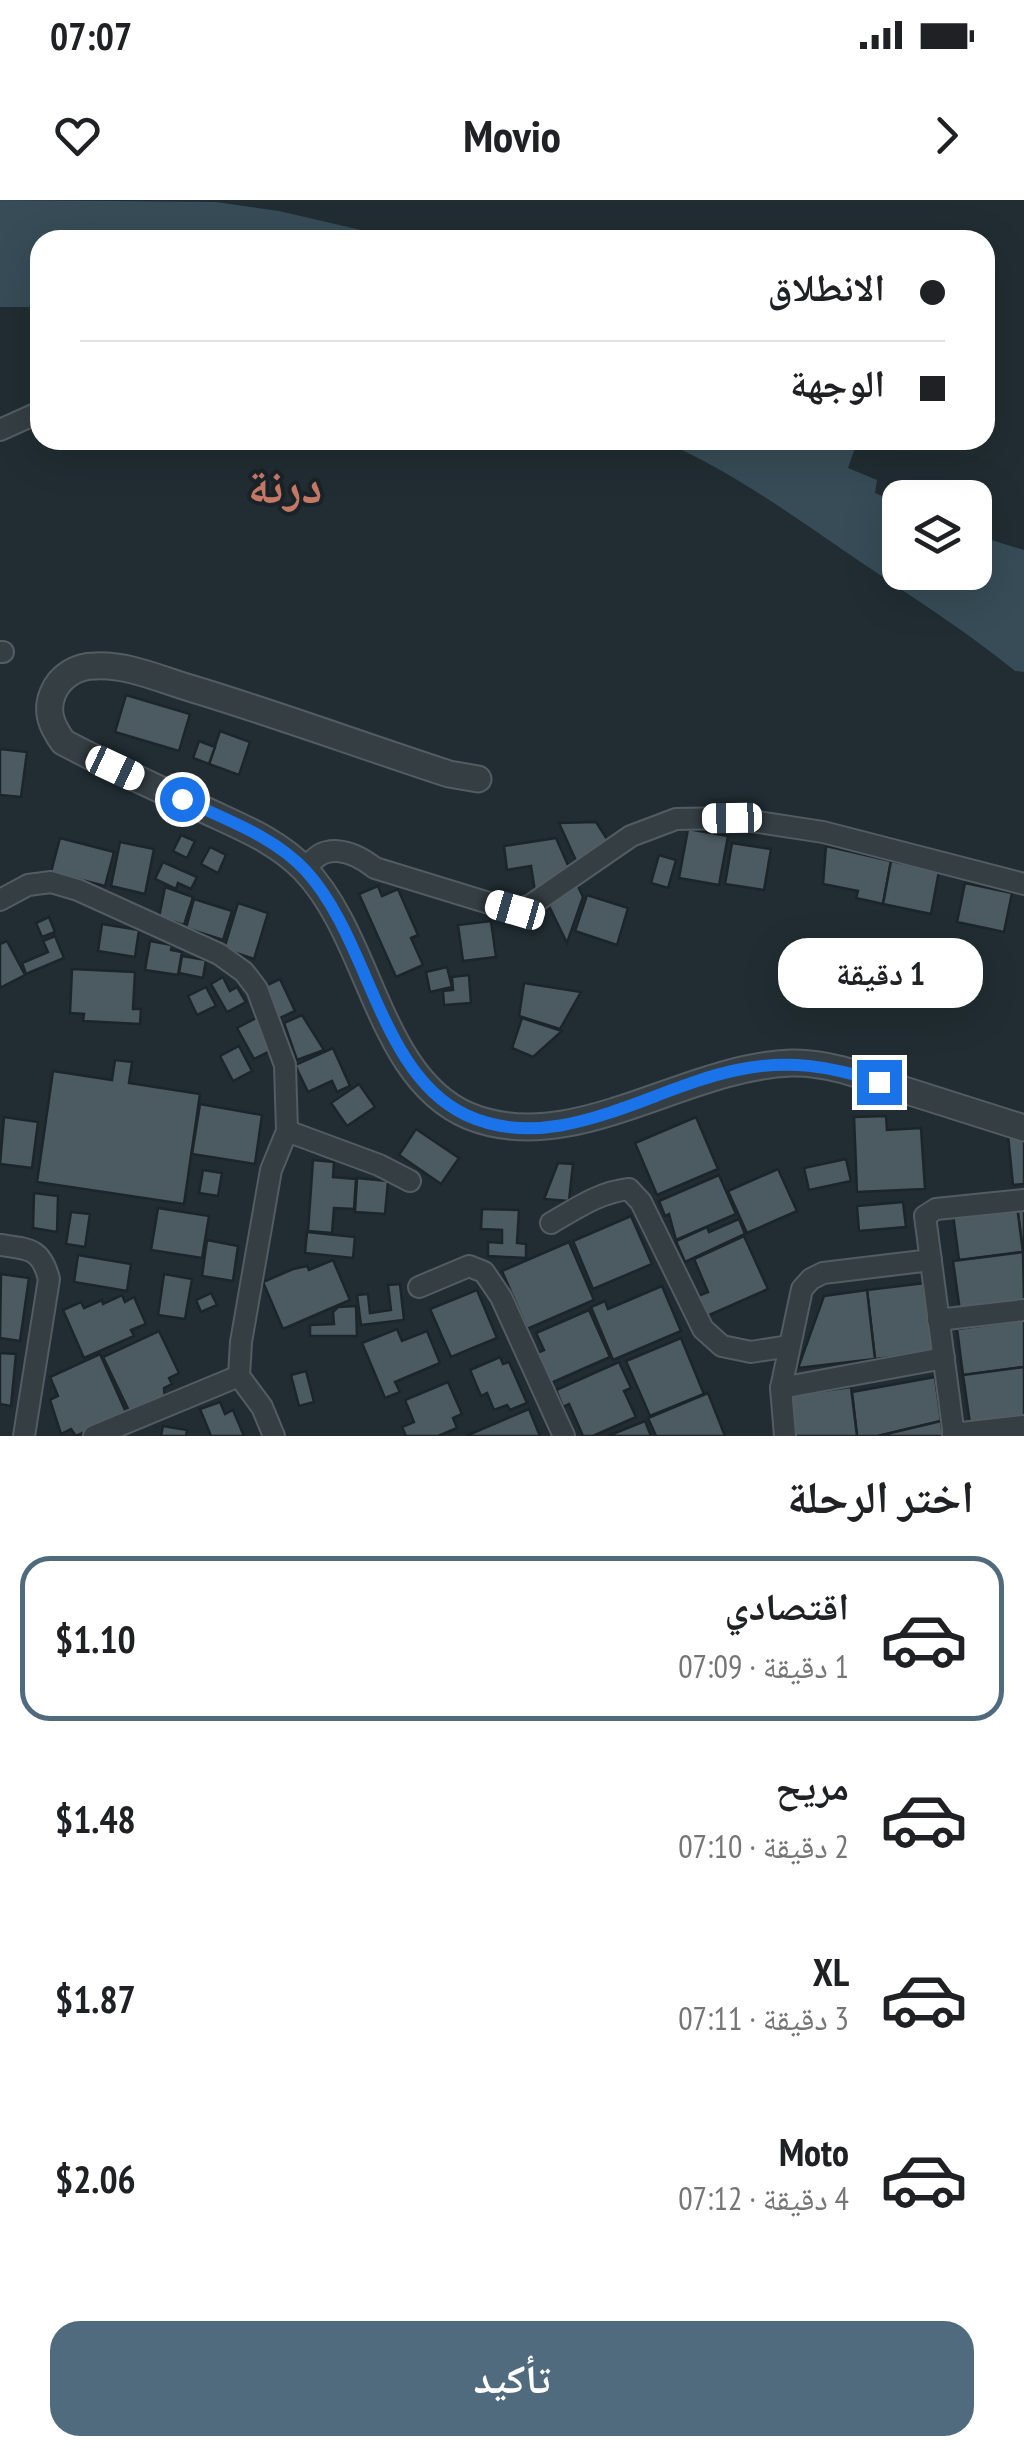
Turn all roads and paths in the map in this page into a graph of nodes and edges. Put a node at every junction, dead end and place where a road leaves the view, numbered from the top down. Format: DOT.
graph roads {
  1 [pos="30,416"];
  2 [pos="0,430"];
  3 [pos="478,779"];
  4 [pos="306,871"];
  5 [pos="1024,884"];
  6 [pos="0,900"];
  7 [pos="1024,1128"];
  8 [pos="287,1131"];
  9 [pos="410,1181"];
  10 [pos="1024,1200"];
  11 [pos="551,1223"];
  12 [pos="0,1245"];
  13 [pos="931,1260"];
  14 [pos="419,1287"];
  15 [pos="1024,1310"];
  16 [pos="938,1320"];
  17 [pos="789,1346"];
  18 [pos="944,1358"];
  19 [pos="238,1376"];
  20 [pos="781,1388"];
  21 [pos="1024,1426"];
  22 [pos="953,1435"];
  23 [pos="24,1436"];
  24 [pos="94,1436"];
  25 [pos="274,1436"];
  26 [pos="564,1436"];
  27 [pos="785,1436"];
  1 -- 2 [label="street"];
  3 -- 4 [label="street"];
  4 -- 5 [label="street"];
  4 -- 7 [label="street"];
  6 -- 8 [label="street"];
  8 -- 9 [label="street"];
  8 -- 19 [label="street"];
  10 -- 13 [label="street"];
  11 -- 17 [label="street"];
  12 -- 23 [label="street"];
  13 -- 16 [label="street"];
  13 -- 17 [label="street"];
  14 -- 26 [label="street"];
  15 -- 16 [label="street"];
  16 -- 18 [label="street"];
  17 -- 20 [label="street"];
  18 -- 20 [label="street"];
  18 -- 22 [label="street"];
  19 -- 24 [label="street"];
  19 -- 25 [label="street"];
  20 -- 27 [label="street"];
  21 -- 22 [label="street"];
}
